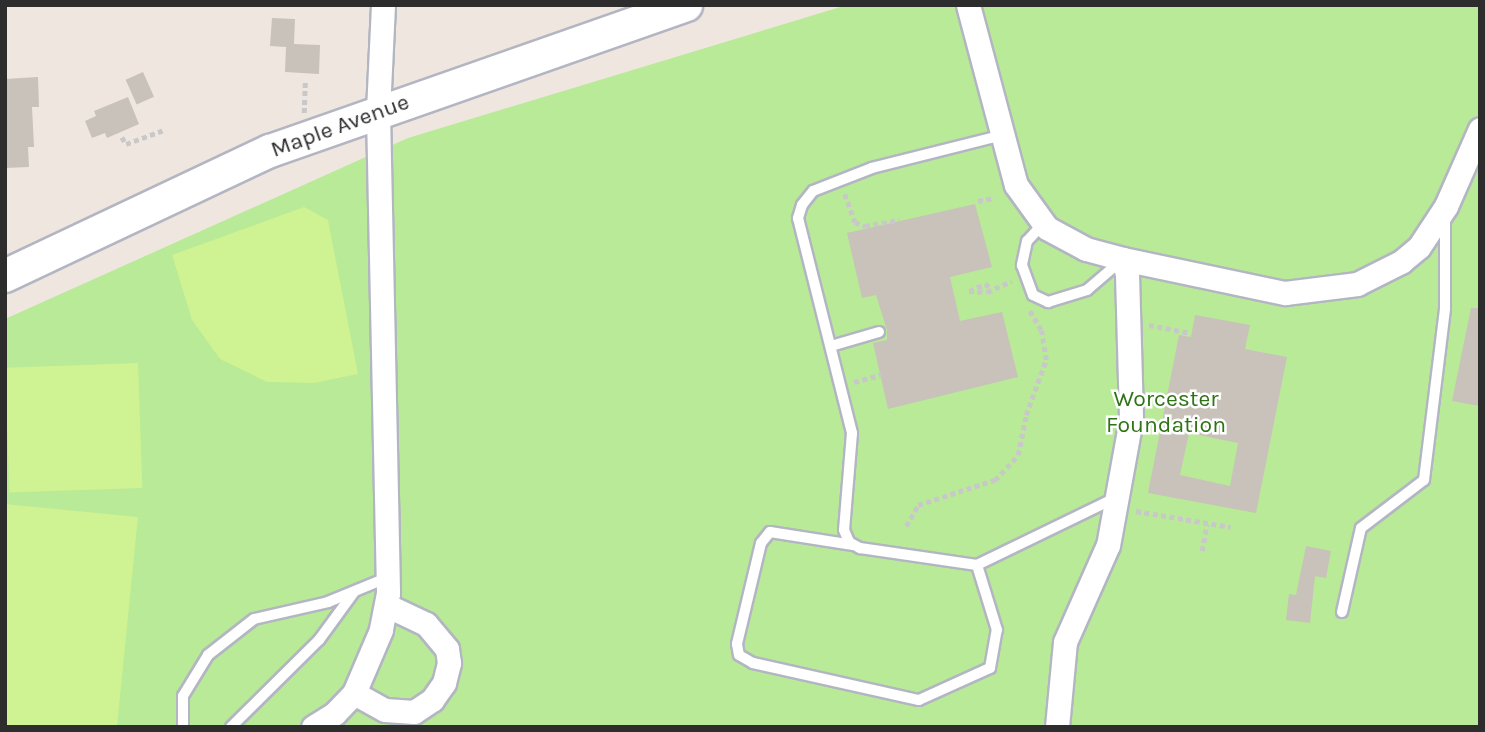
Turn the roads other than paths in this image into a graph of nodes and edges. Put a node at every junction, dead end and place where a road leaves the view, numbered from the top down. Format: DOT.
graph roads {
  1 [pos="383,5"];
  2 [pos="686,5"];
  3 [pos="968,5"];
  4 [pos="378,113"];
  5 [pos="1480,129"];
  6 [pos="1003,135"];
  7 [pos="1446,206"];
  8 [pos="1043,224"];
  9 [pos="1123,259"];
  10 [pos="5,276"];
  11 [pos="879,332"];
  12 [pos="831,346"];
  13 [pos="1118,497"];
  14 [pos="856,546"];
  15 [pos="977,565"];
  16 [pos="389,577"];
  17 [pos="354,591"];
  18 [pos="386,605"];
  19 [pos="1342,612"];
  20 [pos="354,693"];
  21 [pos="183,727"];
  22 [pos="232,727"];
  23 [pos="313,727"];
  24 [pos="1057,727"];
  1 -- 4 [label="street"];
  2 -- 4 [label="main road, Maple Avenue"];
  3 -- 6 [label="street"];
  4 -- 10 [label="main road, Maple Avenue"];
  4 -- 16 [label="street"];
  5 -- 7 [label="street"];
  6 -- 8 [label="street"];
  6 -- 12 [label="lane"];
  7 -- 9 [label="street"];
  7 -- 19 [label="lane"];
  8 -- 9 [label="street"];
  8 -- 9 [label="lane"];
  9 -- 13 [label="street"];
  11 -- 12 [label="lane"];
  12 -- 14 [label="lane"];
  13 -- 15 [label="lane"];
  13 -- 24 [label="street"];
  14 -- 15 [label="lane"];
  14 -- 15 [label="lane"];
  16 -- 17 [label="lane"];
  16 -- 18 [label="street"];
  17 -- 21 [label="lane"];
  17 -- 22 [label="lane"];
  18 -- 20 [label="street"];
  18 -- 20 [label="street"];
  20 -- 23 [label="street"];
}
